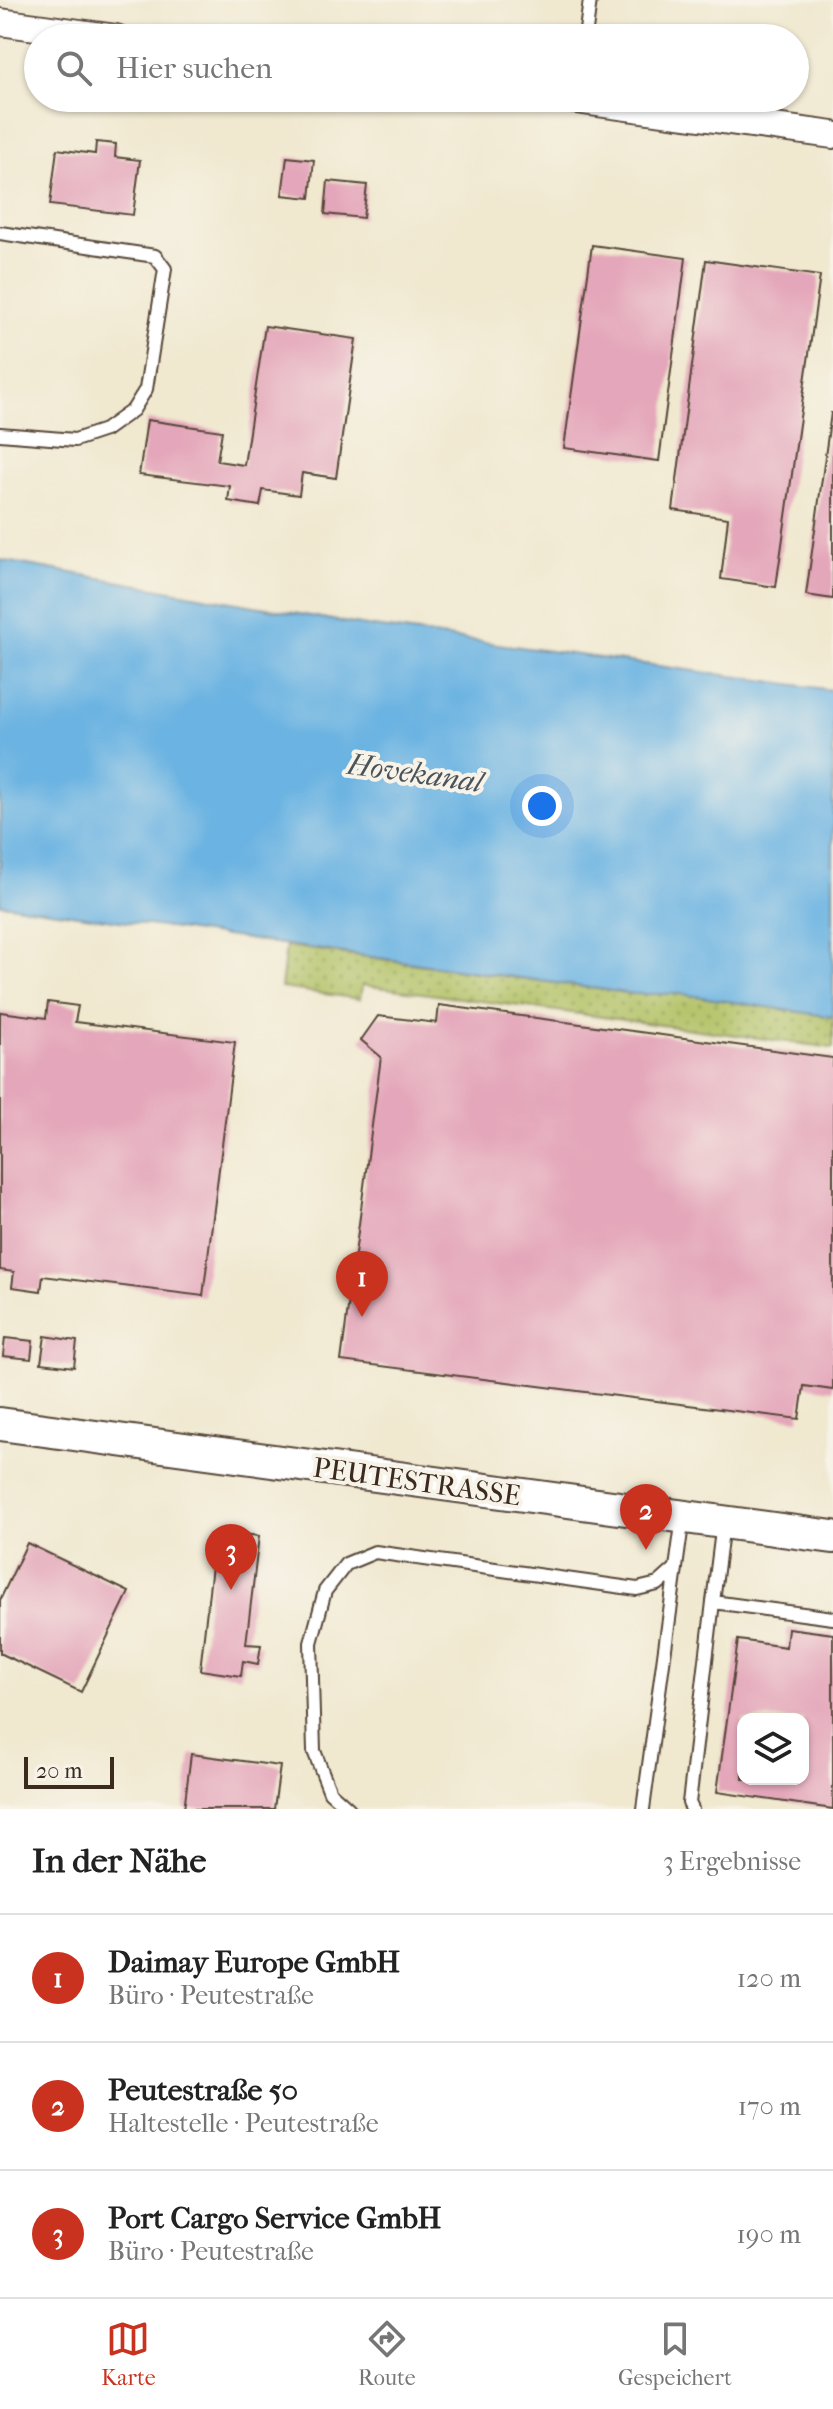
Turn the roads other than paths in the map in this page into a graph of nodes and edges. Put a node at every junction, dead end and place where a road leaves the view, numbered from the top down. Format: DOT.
graph roads {
  1 [pos="590,0"];
  2 [pos="0,22"];
  3 [pos="587,24"];
  4 [pos="24,25"];
  5 [pos="666,112"];
  6 [pos="833,135"];
  7 [pos="0,233"];
  8 [pos="0,434"];
  9 [pos="0,1424"];
  10 [pos="683,1517"];
  11 [pos="723,1522"];
  12 [pos="833,1537"];
  13 [pos="676,1568"];
  14 [pos="713,1602"];
  15 [pos="833,1618"];
  16 [pos="349,1809"];
  17 [pos="643,1809"];
  18 [pos="692,1809"];
  1 -- 3 [label="lane"];
  2 -- 4 [label="street"];
  5 -- 6 [label="street"];
  7 -- 8 [label="lane"];
  9 -- 10 [label="street, PEUTESTRASSE"];
  10 -- 11 [label="street, PEUTESTRASSE"];
  10 -- 13 [label="lane"];
  11 -- 12 [label="street, PEUTESTRASSE"];
  11 -- 14 [label="lane"];
  13 -- 16 [label="lane"];
  13 -- 17 [label="lane"];
  14 -- 15 [label="lane"];
  14 -- 18 [label="lane"];
}
